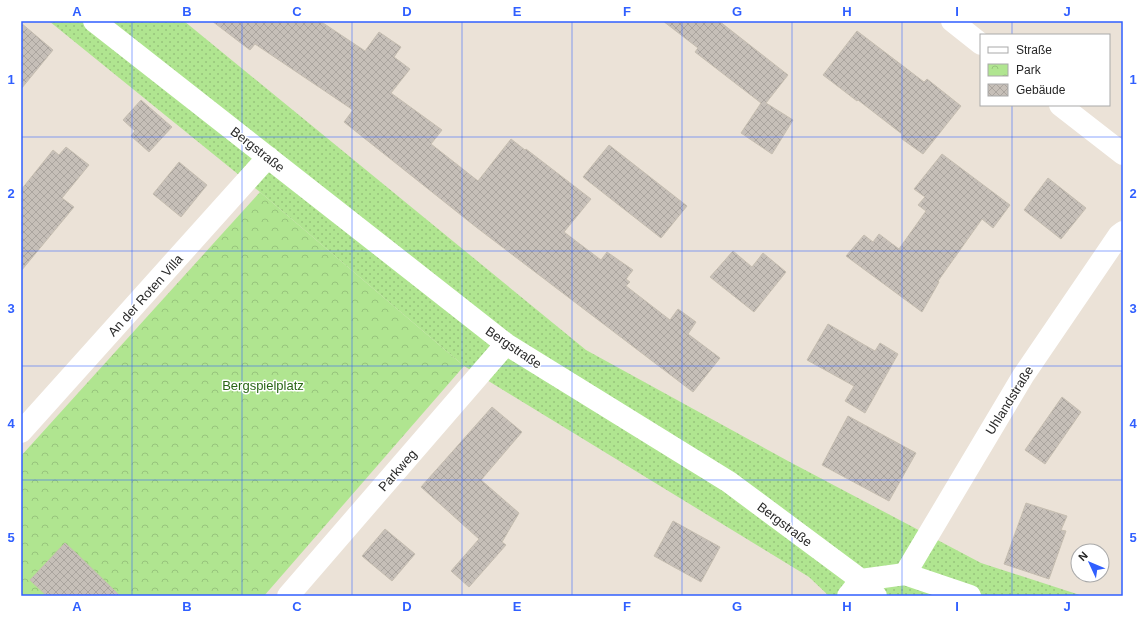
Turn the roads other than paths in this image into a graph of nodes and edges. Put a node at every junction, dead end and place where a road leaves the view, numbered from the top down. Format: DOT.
graph roads {
  1 [pos="94,21"];
  2 [pos="952,21"];
  3 [pos="980,43"];
  4 [pos="1061,106"];
  5 [pos="1123,154"];
  6 [pos="268,157"];
  7 [pos="1122,235"];
  8 [pos="506,344"];
  9 [pos="21,432"];
  10 [pos="905,574"];
  11 [pos="854,588"];
  12 [pos="288,596"];
  13 [pos="876,596"];
  14 [pos="970,596"];
  1 -- 6 [label="street, Bergstraße"];
  2 -- 3 [label="street"];
  4 -- 5 [label="street"];
  6 -- 8 [label="street, Bergstraße"];
  6 -- 9 [label="street, An der Roten Villa"];
  7 -- 10 [label="street, Uhlandstraße"];
  8 -- 11 [label="street, Bergstraße"];
  8 -- 12 [label="street, Parkweg"];
  10 -- 11 [label="street"];
  10 -- 14 [label="street"];
  11 -- 13 [label="street, Bergstraße"];
}
